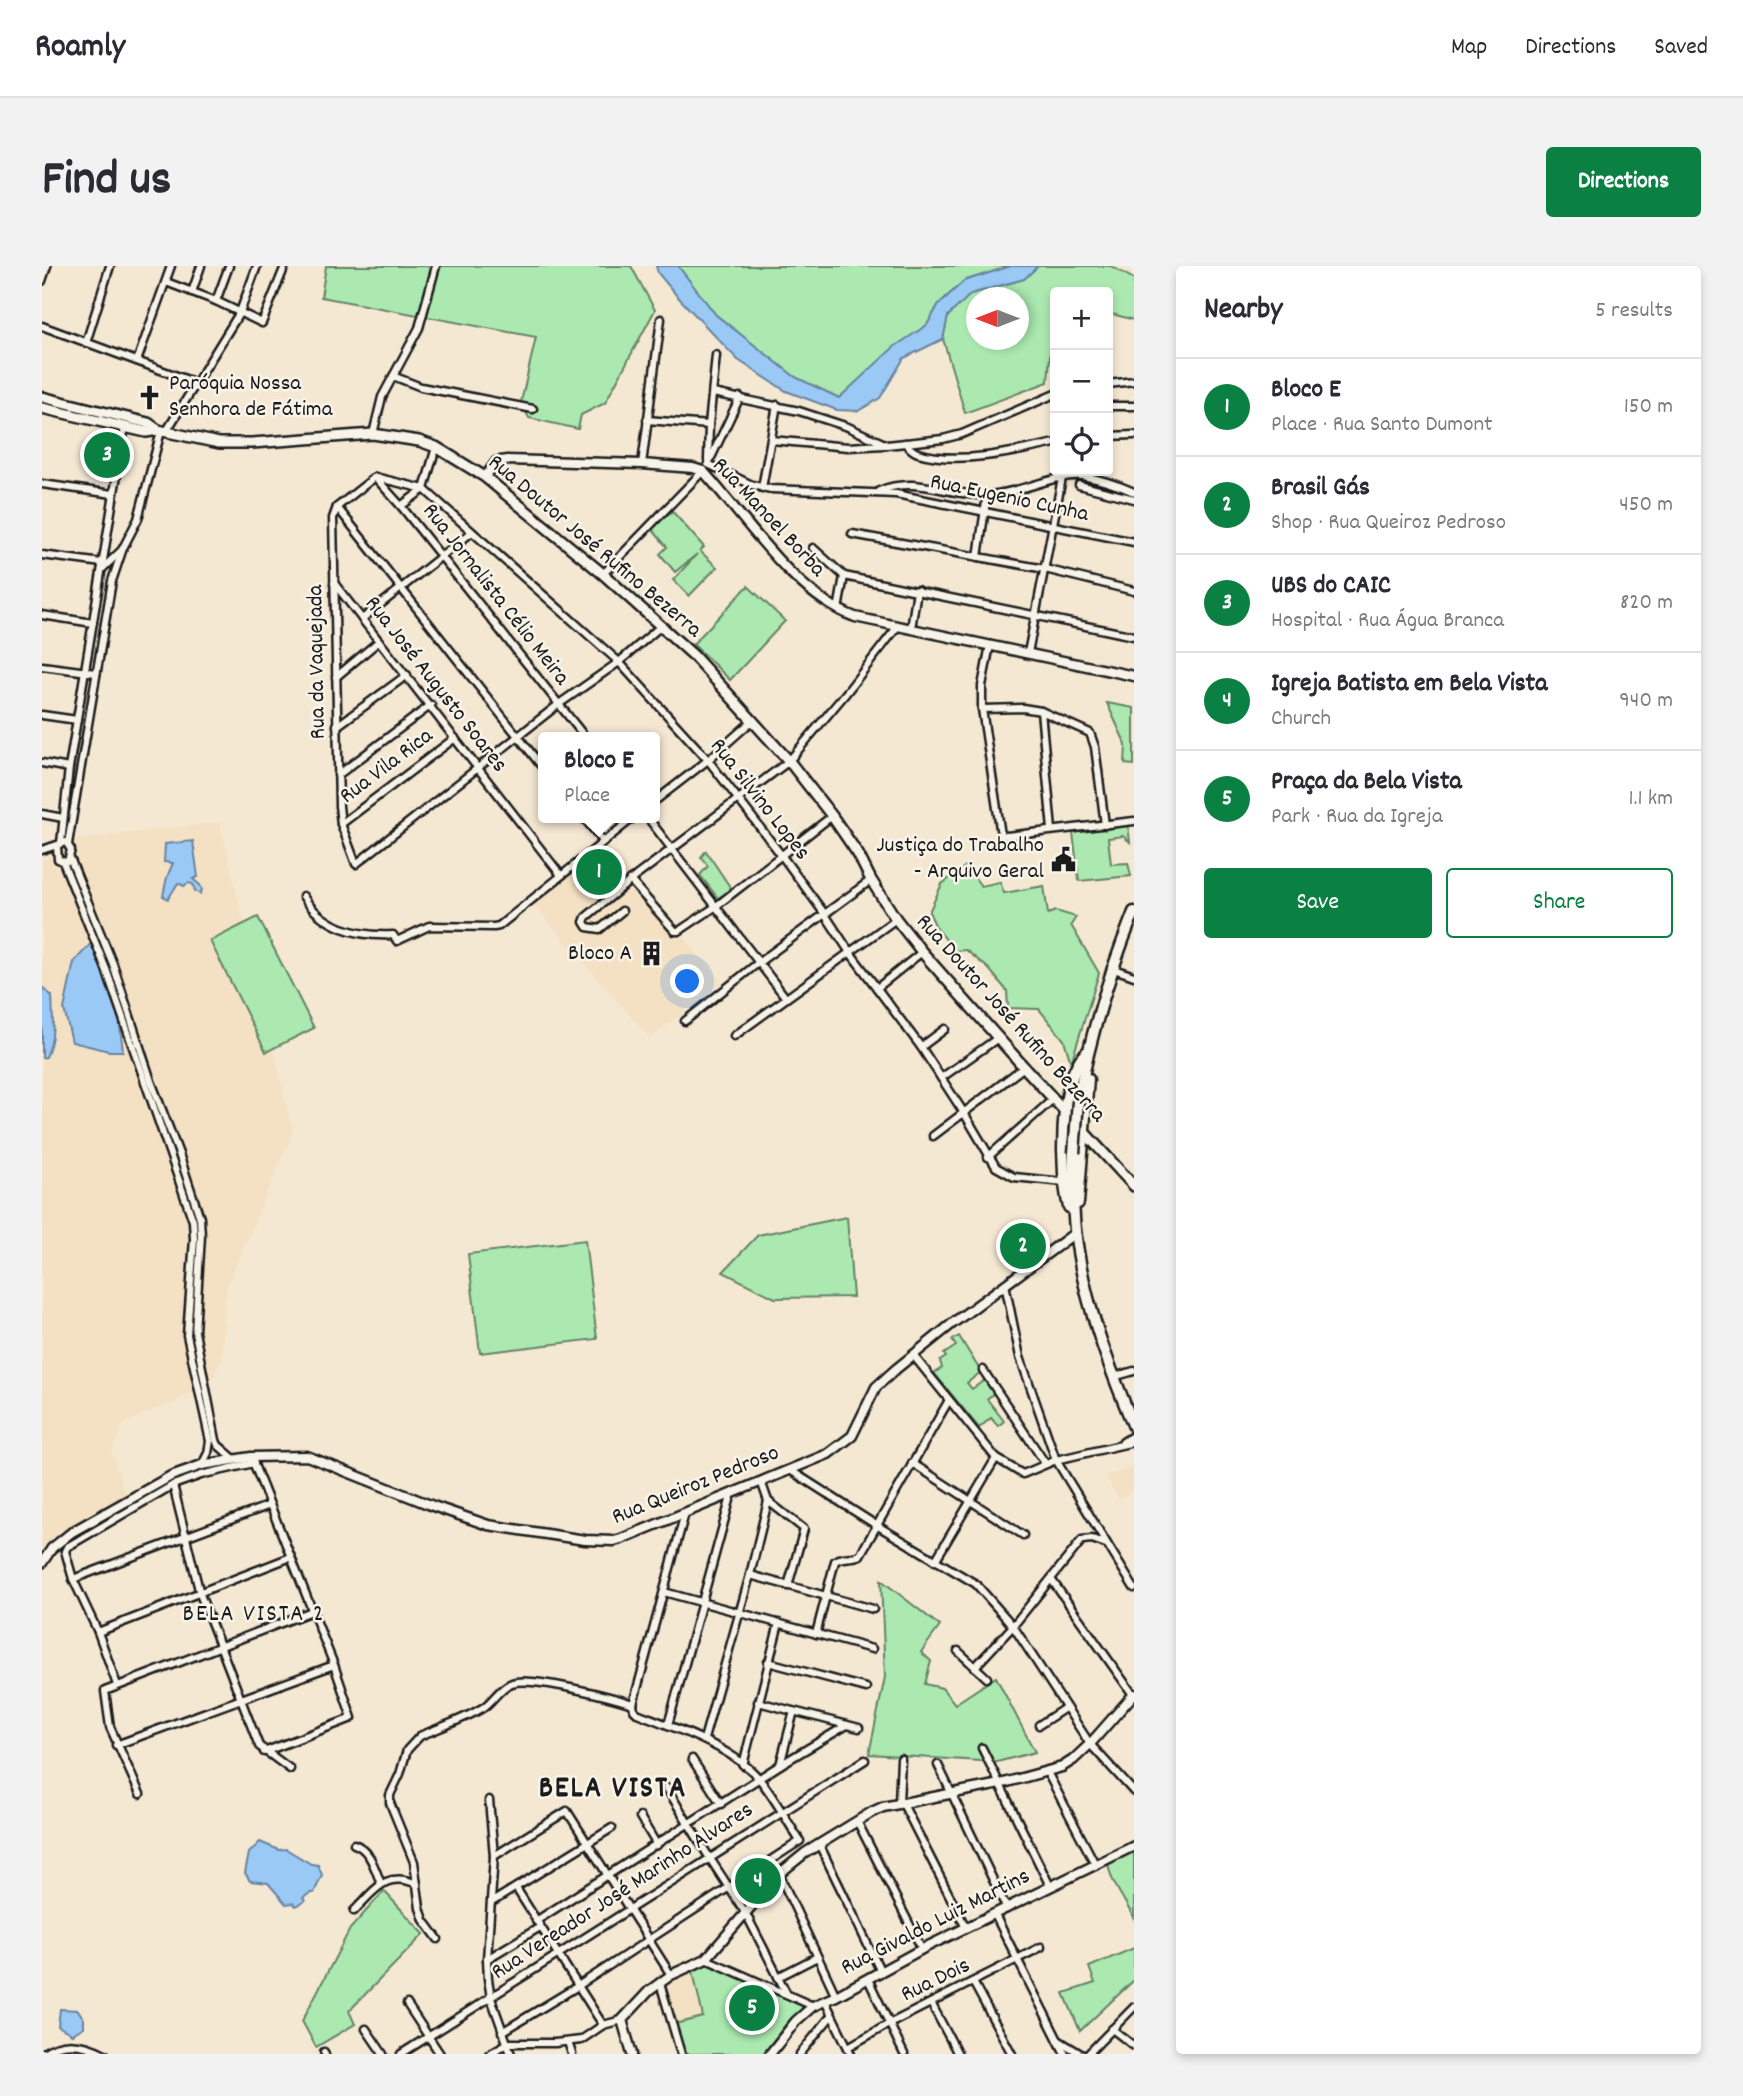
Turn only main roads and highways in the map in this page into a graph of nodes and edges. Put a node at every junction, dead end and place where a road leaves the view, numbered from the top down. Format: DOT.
graph roads {
  1 [pos="42,397"];
  2 [pos="42,408"];
  3 [pos="126,422"];
  4 [pos="1134,912"];
  5 [pos="1091,1039"];
  6 [pos="1087,1053"];
  7 [pos="1066,1113"];
  8 [pos="1083,1130"];
  9 [pos="1134,1185"];
  10 [pos="1074,1221"];
  11 [pos="1134,1427"];
  1 -- 3 [label="main road, Rua Doutor José Rufino Bezerra"];
  2 -- 3 [label="main road, Rua Doutor José Rufino Bezerra"];
  3 -- 7 [label="main road, Rua Doutor José Rufino Bezerra"];
  4 -- 5 [label="main road"];
  5 -- 6 [label="main road"];
  5 -- 8 [label="main road"];
  6 -- 7 [label="main road"];
  6 -- 10 [label="main road, bridge"];
  7 -- 8 [label="main road, Rua Doutor José Rufino Bezerra"];
  7 -- 10 [label="main road"];
  8 -- 9 [label="main road, Rua Doutor José Rufino Bezerra"];
  8 -- 10 [label="main road"];
  10 -- 11 [label="main road"];
}
